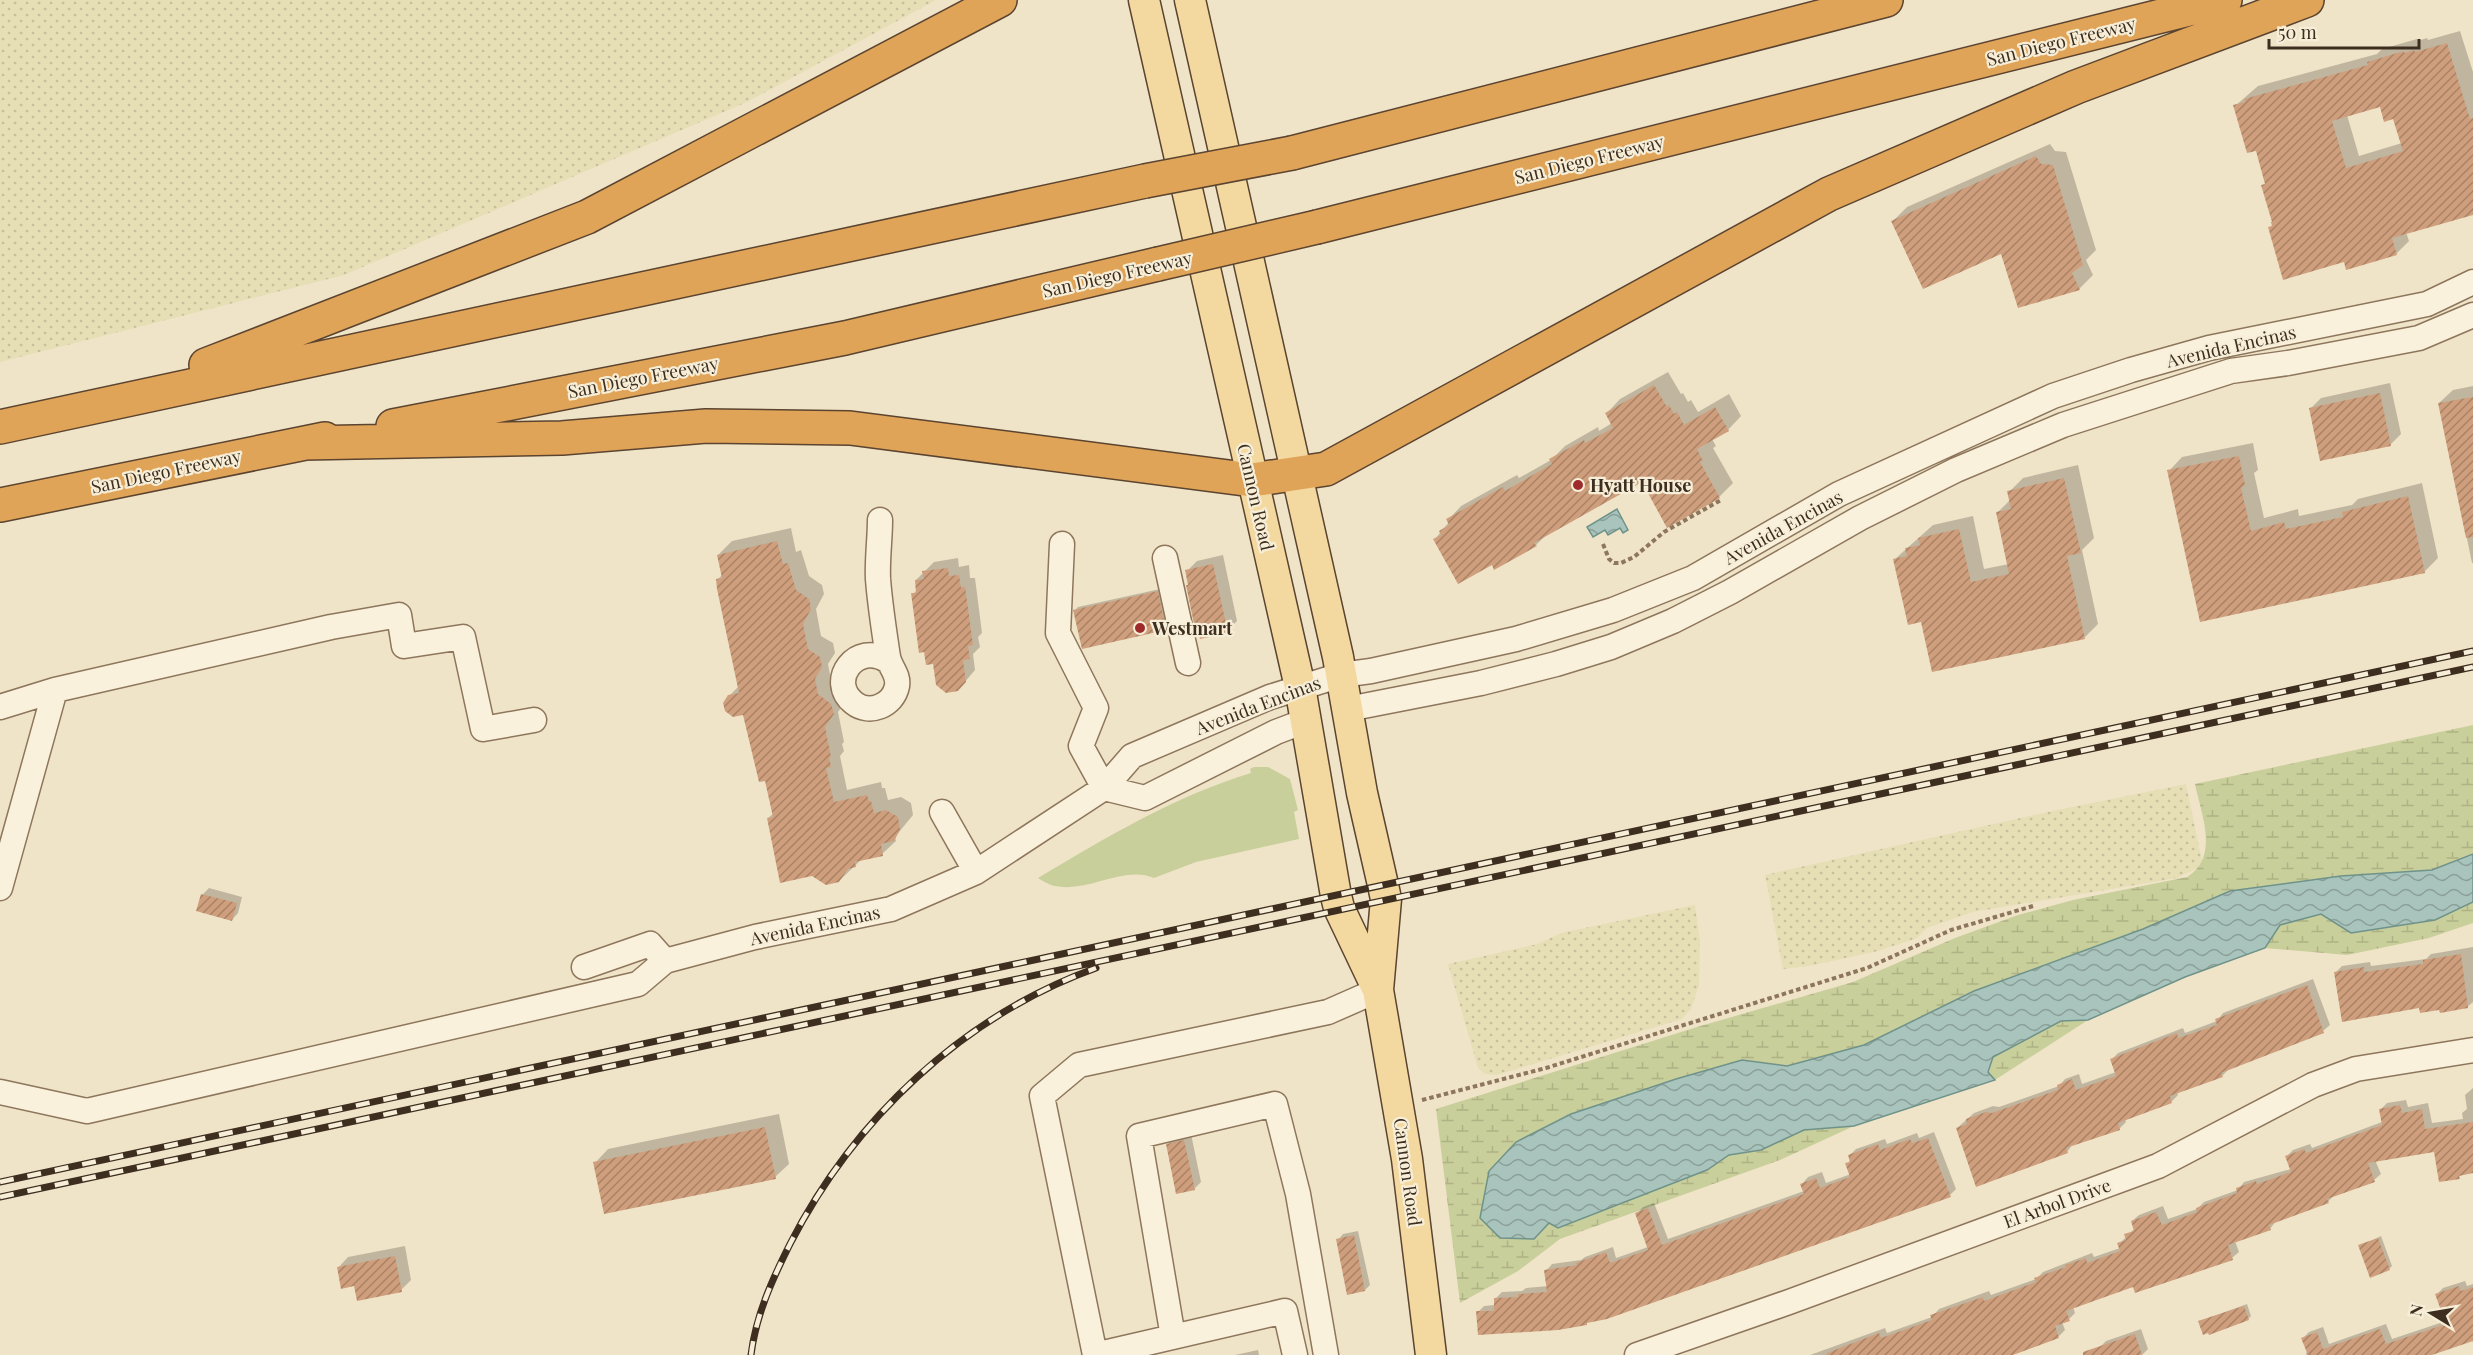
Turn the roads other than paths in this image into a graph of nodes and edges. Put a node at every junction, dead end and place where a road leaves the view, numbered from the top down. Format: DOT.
graph roads {
  1 [pos="1000,0"];
  2 [pos="1144,0"];
  3 [pos="1190,0"];
  4 [pos="1886,0"];
  5 [pos="2225,0"];
  6 [pos="2307,0"];
  7 [pos="2473,282"];
  8 [pos="2473,315"];
  9 [pos="112,402"];
  10 [pos="0,427"];
  11 [pos="304,443"];
  12 [pos="1297,473"];
  13 [pos="1252,480"];
  14 [pos="1839,495"];
  15 [pos="0,505"];
  16 [pos="1860,518"];
  17 [pos="880,520"];
  18 [pos="1062,544"];
  19 [pos="1165,558"];
  20 [pos="888,661"];
  21 [pos="1188,663"];
  22 [pos="1341,675"];
  23 [pos="1300,687"];
  24 [pos="56,690"];
  25 [pos="0,707"];
  26 [pos="1348,709"];
  27 [pos="534,720"];
  28 [pos="1305,721"];
  29 [pos="1104,788"];
  30 [pos="942,812"];
  31 [pos="976,872"];
  32 [pos="0,888"];
  33 [pos="665,961"];
  34 [pos="584,967"];
  35 [pos="1378,990"];
  36 [pos="2473,1050"];
  37 [pos="0,1092"];
  38 [pos="1173,1337"];
  39 [pos="1095,1355"];
  40 [pos="1295,1355"];
  41 [pos="1326,1355"];
  42 [pos="1431,1355"];
  43 [pos="1637,1355"];
  1 -- 9 [label="highway"];
  2 -- 13 [label="main road, Cannon Road"];
  3 -- 12 [label="main road, Cannon Road"];
  4 -- 9 [label="highway, bridge"];
  5 -- 11 [label="highway, San Diego Freeway, bridge"];
  6 -- 12 [label="highway"];
  7 -- 14 [label="street, Avenida Encinas"];
  8 -- 16 [label="street, Avenida Encinas"];
  9 -- 10 [label="highway"];
  11 -- 13 [label="highway"];
  11 -- 15 [label="highway, San Diego Freeway"];
  12 -- 13 [label="highway"];
  12 -- 22 [label="main road, Cannon Road"];
  13 -- 23 [label="main road, Cannon Road"];
  14 -- 16 [label="street"];
  14 -- 22 [label="street, Avenida Encinas"];
  16 -- 26 [label="street, Avenida Encinas"];
  17 -- 20 [label="street"];
  18 -- 29 [label="street"];
  19 -- 21 [label="street"];
  22 -- 23 [label="street, Avenida Encinas"];
  22 -- 26 [label="main road, Cannon Road"];
  23 -- 28 [label="main road, Cannon Road"];
  23 -- 29 [label="street, Avenida Encinas"];
  24 -- 25 [label="street"];
  24 -- 27 [label="street"];
  24 -- 32 [label="street"];
  26 -- 35 [label="main road, Cannon Road"];
  28 -- 29 [label="street, Avenida Encinas"];
  28 -- 35 [label="main road, Cannon Road"];
  29 -- 31 [label="street, Avenida Encinas"];
  30 -- 31 [label="street"];
  31 -- 33 [label="street, Avenida Encinas"];
  33 -- 34 [label="street"];
  33 -- 37 [label="street"];
  35 -- 39 [label="street"];
  35 -- 42 [label="main road, Cannon Road"];
  36 -- 43 [label="street, El Arbol Drive"];
  38 -- 39 [label="street"];
  38 -- 40 [label="street"];
  38 -- 41 [label="street"];
}
